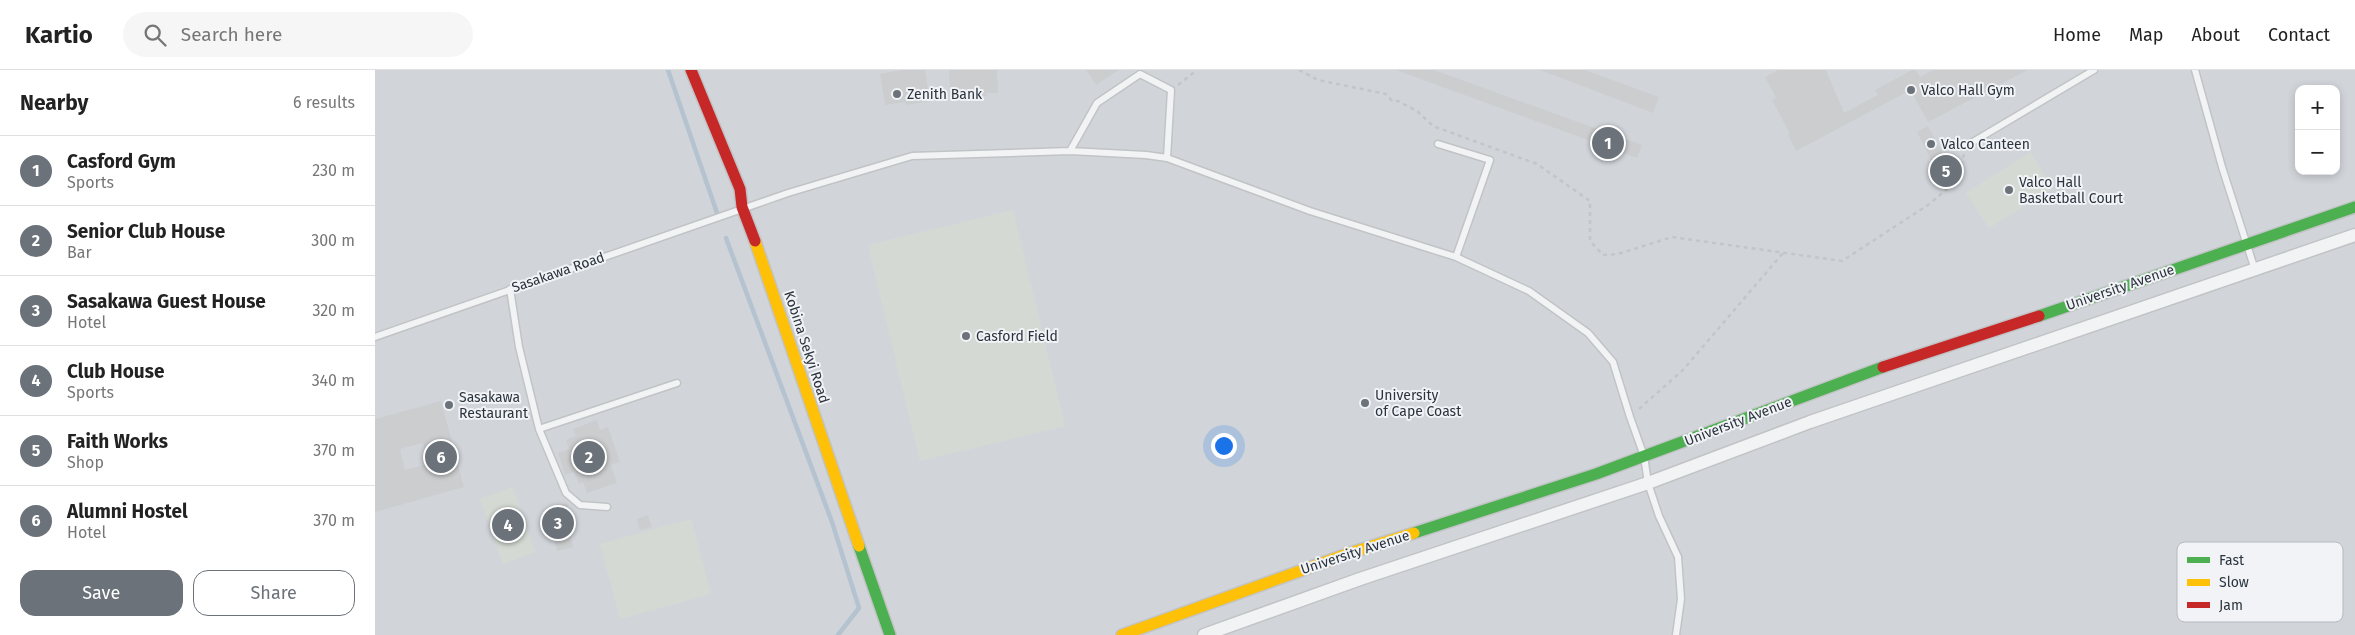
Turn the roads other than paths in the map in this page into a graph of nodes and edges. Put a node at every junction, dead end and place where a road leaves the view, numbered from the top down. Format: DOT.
graph roads {
  1 [pos="691,70"];
  2 [pos="2094,70"];
  3 [pos="2195,70"];
  4 [pos="1438,144"];
  5 [pos="1966,146"];
  6 [pos="1070,151"];
  7 [pos="1167,158"];
  8 [pos="2355,207"];
  9 [pos="742,209"];
  10 [pos="2355,235"];
  11 [pos="2245,244"];
  12 [pos="1456,258"];
  13 [pos="2255,270"];
  14 [pos="510,289"];
  15 [pos="375,337"];
  16 [pos="677,383"];
  17 [pos="539,429"];
  18 [pos="1644,456"];
  19 [pos="1648,483"];
  20 [pos="607,507"];
  21 [pos="890,635"];
  22 [pos="1122,635"];
  23 [pos="1204,635"];
  24 [pos="1676,635"];
  1 -- 9 [label="street, Kobina Sekyi Road"];
  2 -- 5 [label="lane"];
  3 -- 11 [label="lane"];
  4 -- 12 [label="lane"];
  6 -- 7 [label="lane, Sasakawa Road"];
  6 -- 7 [label="lane"];
  6 -- 9 [label="lane, Sasakawa Road"];
  7 -- 12 [label="lane, Sasakawa Road"];
  8 -- 11 [label="street, University Avenue"];
  9 -- 14 [label="lane, Sasakawa Road"];
  9 -- 21 [label="street, Kobina Sekyi Road"];
  10 -- 13 [label="street, University Avenue"];
  11 -- 13 [label="lane"];
  11 -- 18 [label="street, University Avenue"];
  12 -- 18 [label="lane, Sasakawa Road"];
  13 -- 19 [label="street, University Avenue"];
  14 -- 15 [label="lane, Sasakawa Road"];
  14 -- 17 [label="lane"];
  16 -- 17 [label="lane"];
  17 -- 20 [label="lane"];
  18 -- 19 [label="lane, Sasakawa Road"];
  18 -- 22 [label="street, University Avenue"];
  19 -- 23 [label="street, University Avenue"];
  19 -- 24 [label="lane, Sasakawa Road"];
}
